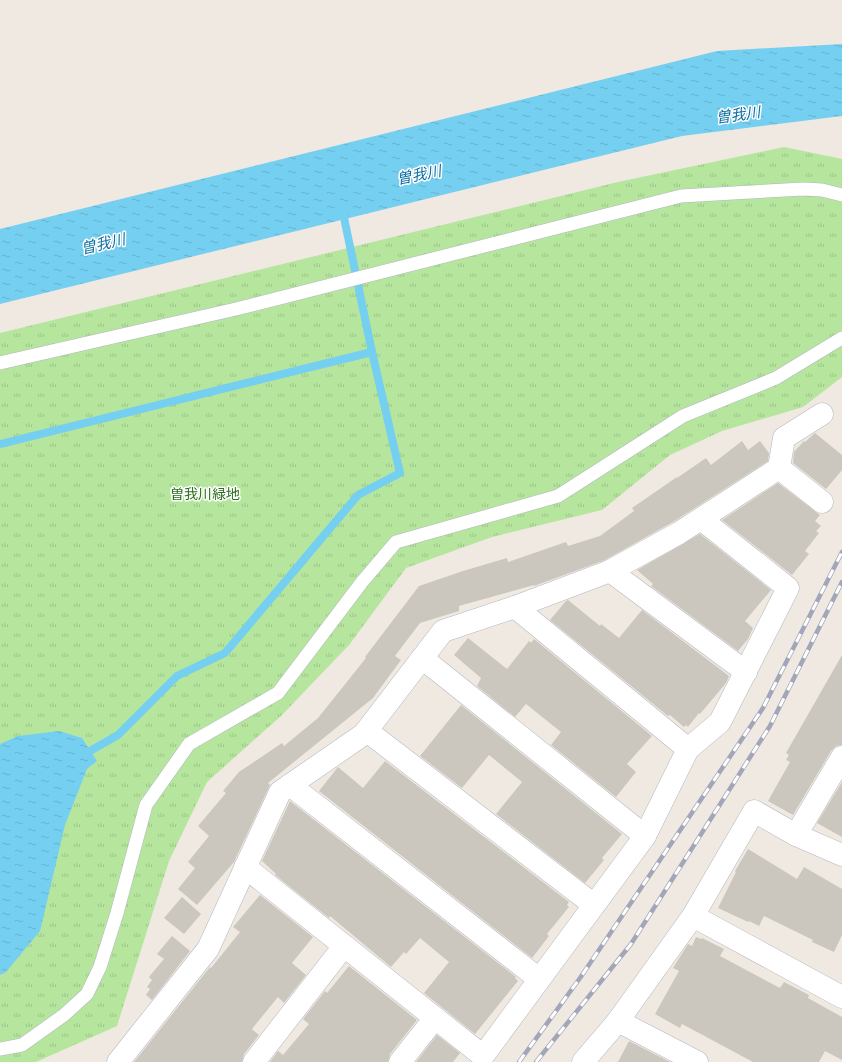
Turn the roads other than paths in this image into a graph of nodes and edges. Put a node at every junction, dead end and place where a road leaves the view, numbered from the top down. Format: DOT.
graph roads {
  1 [pos="842,196"];
  2 [pos="842,338"];
  3 [pos="0,363"];
  4 [pos="822,414"];
  5 [pos="779,468"];
  6 [pos="822,502"];
  7 [pos="701,519"];
  8 [pos="610,571"];
  9 [pos="515,607"];
  10 [pos="422,658"];
  11 [pos="746,672"];
  12 [pos="367,731"];
  13 [pos="688,748"];
  14 [pos="842,757"];
  15 [pos="290,785"];
  16 [pos="796,835"];
  17 [pos="645,836"];
  18 [pos="842,855"];
  19 [pos="245,867"];
  20 [pos="594,905"];
  21 [pos="693,916"];
  22 [pos="344,946"];
  23 [pos="539,979"];
  24 [pos="842,997"];
  25 [pos="435,1018"];
  26 [pos="618,1021"];
  27 [pos="0,1049"];
  28 [pos="118,1062"];
  29 [pos="254,1062"];
  30 [pos="400,1062"];
  31 [pos="583,1062"];
  32 [pos="698,1062"];
  1 -- 3 [label="lane"];
  2 -- 27 [label="lane"];
  4 -- 5 [label="street"];
  5 -- 6 [label="street"];
  5 -- 7 [label="street"];
  7 -- 8 [label="street"];
  7 -- 11 [label="street"];
  8 -- 9 [label="street"];
  8 -- 11 [label="street"];
  9 -- 10 [label="street"];
  9 -- 13 [label="street"];
  10 -- 12 [label="street"];
  10 -- 17 [label="street"];
  11 -- 13 [label="street"];
  12 -- 15 [label="street"];
  12 -- 20 [label="street"];
  13 -- 17 [label="street"];
  14 -- 16 [label="street"];
  15 -- 19 [label="street"];
  15 -- 23 [label="street"];
  16 -- 18 [label="street"];
  16 -- 21 [label="street"];
  17 -- 20 [label="street"];
  19 -- 22 [label="street"];
  19 -- 28 [label="street"];
  20 -- 23 [label="street"];
  21 -- 24 [label="street"];
  21 -- 26 [label="street"];
  22 -- 25 [label="street"];
  22 -- 29 [label="street"];
  23 -- 25 [label="street"];
  25 -- 30 [label="street"];
  26 -- 31 [label="street"];
  26 -- 32 [label="street"];
}
